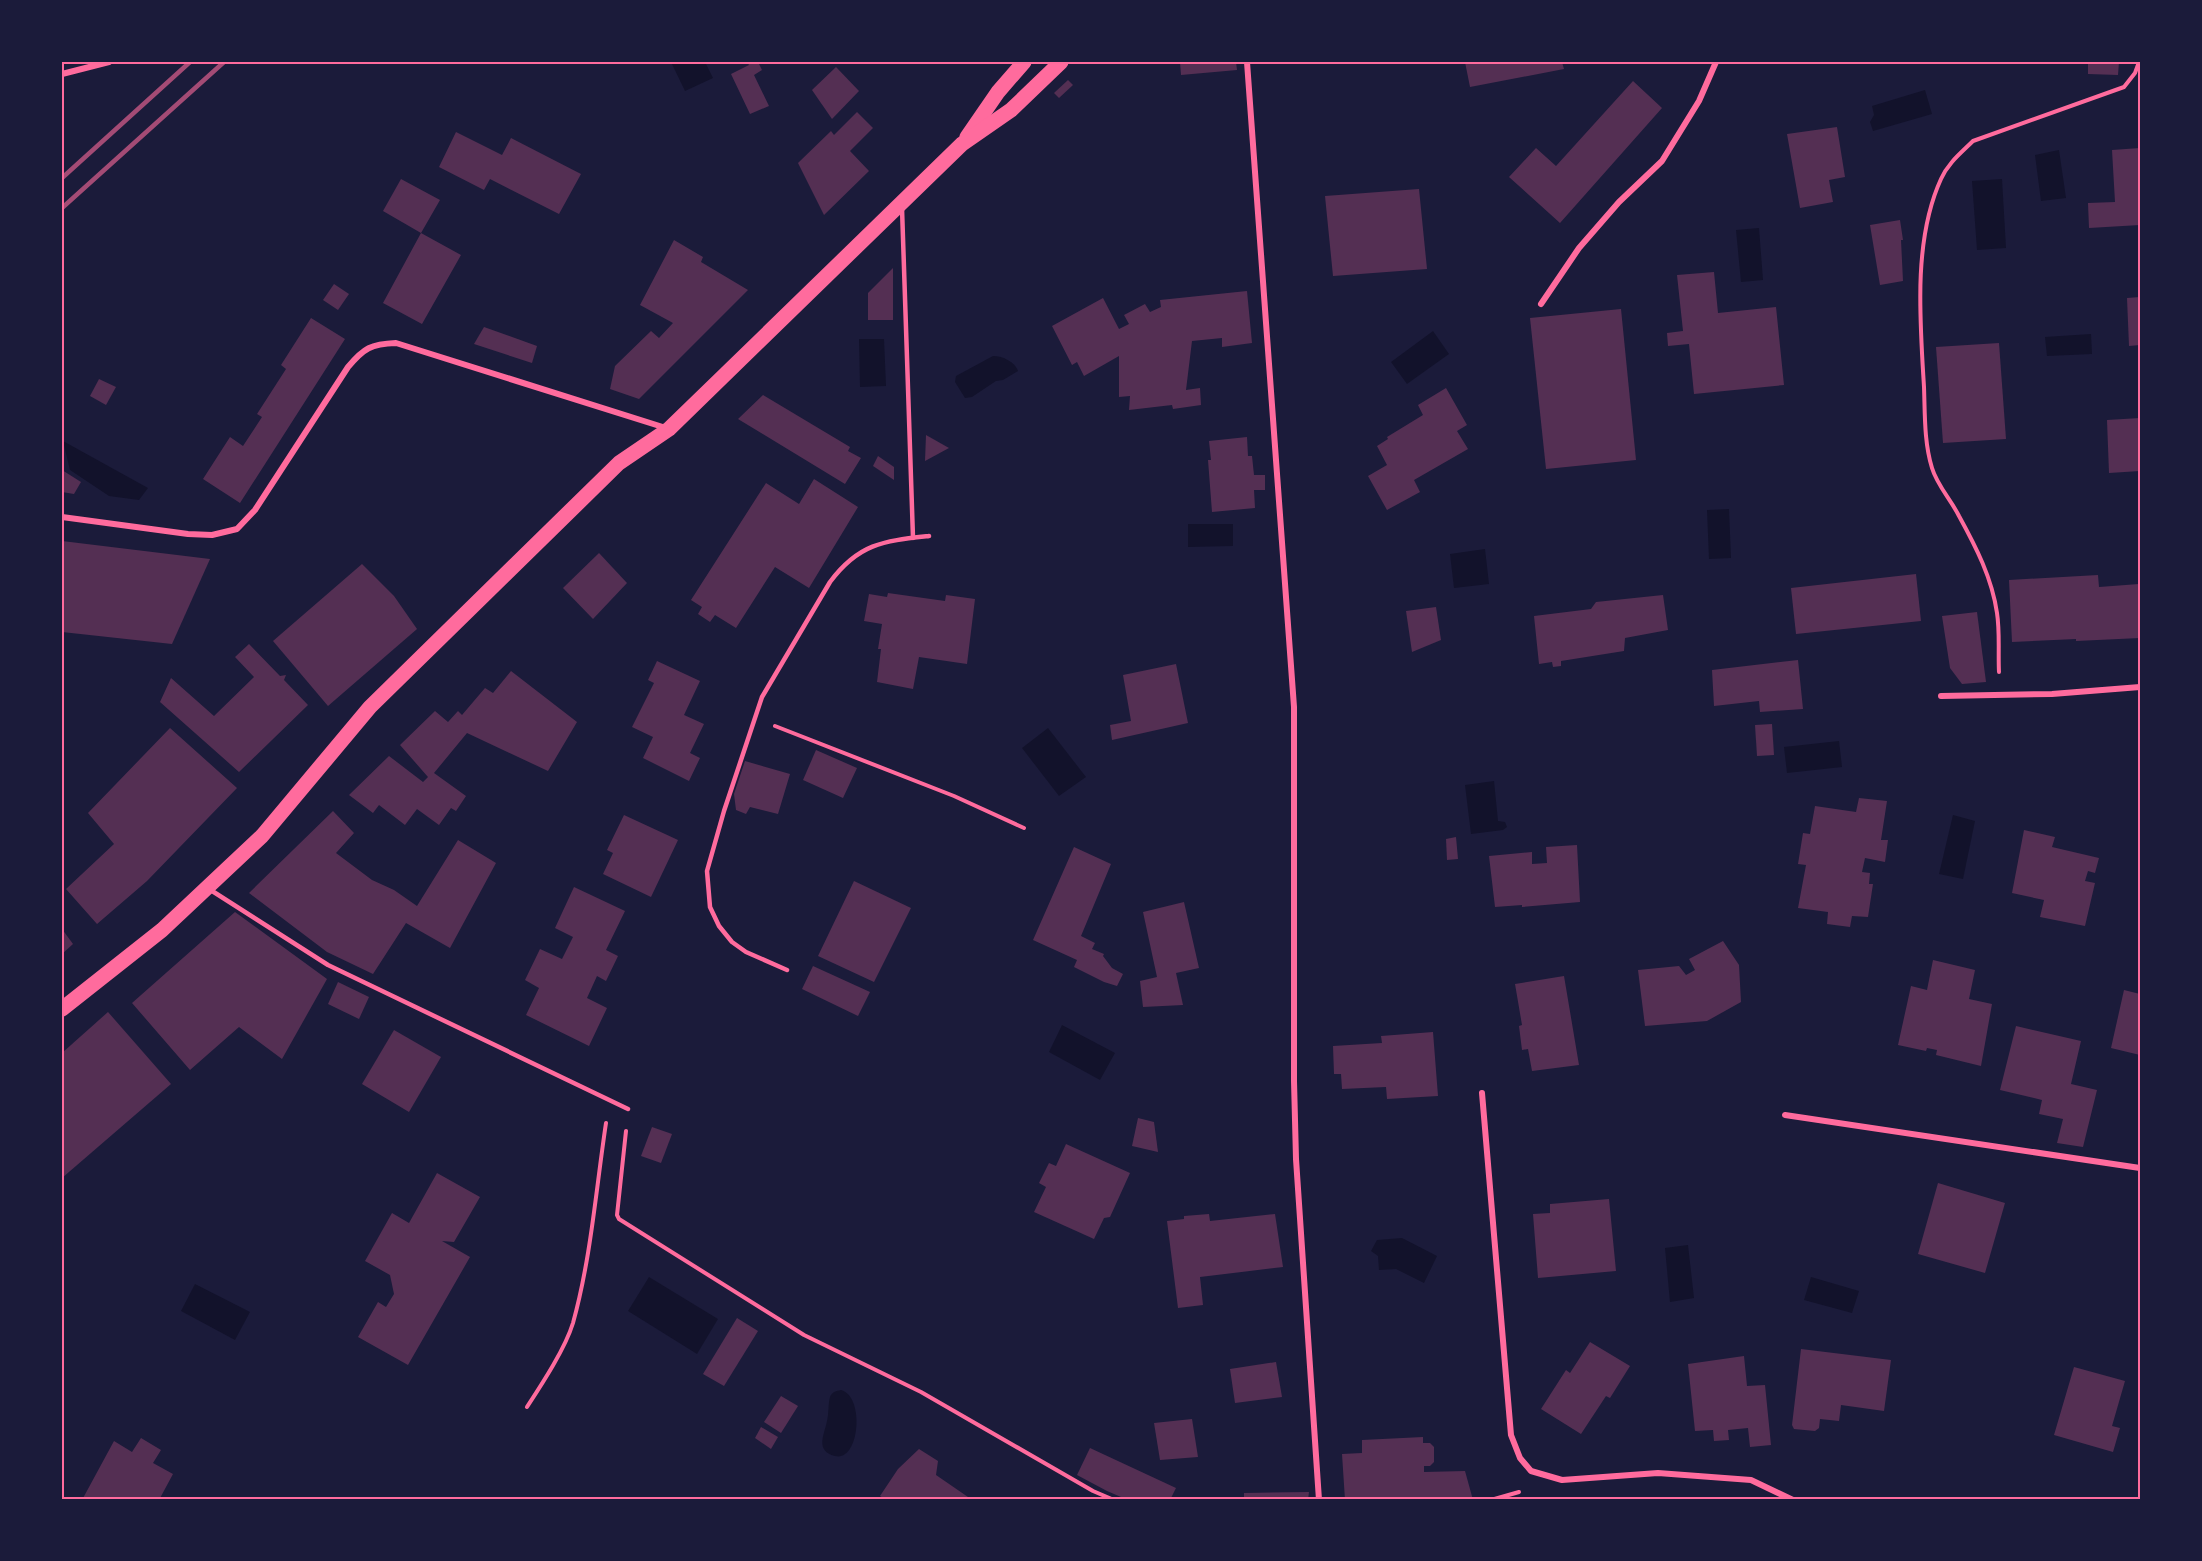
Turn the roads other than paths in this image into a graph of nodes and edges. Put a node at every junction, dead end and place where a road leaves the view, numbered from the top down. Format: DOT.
graph roads {
  1 [pos="109,62"];
  2 [pos="1024,62"];
  3 [pos="1061,62"];
  4 [pos="1247,62"];
  5 [pos="1716,62"];
  6 [pos="62,74"];
  7 [pos="962,144"];
  8 [pos="902,202"];
  9 [pos="1541,304"];
  10 [pos="669,429"];
  11 [pos="62,518"];
  12 [pos="929,536"];
  13 [pos="913,538"];
  14 [pos="2140,687"];
  15 [pos="1941,696"];
  16 [pos="207,888"];
  17 [pos="787,970"];
  18 [pos="62,1009"];
  19 [pos="1482,1093"];
  20 [pos="628,1109"];
  21 [pos="1785,1115"];
  22 [pos="2140,1168"];
  23 [pos="1319,1500"];
  24 [pos="1793,1500"];
  1 -- 6 [label="street"];
  2 -- 7 [label="main road"];
  3 -- 7 [label="main road"];
  4 -- 23 [label="street"];
  5 -- 9 [label="street"];
  7 -- 8 [label="main road"];
  8 -- 10 [label="main road"];
  8 -- 13 [label="lane"];
  10 -- 11 [label="street"];
  10 -- 16 [label="main road"];
  12 -- 13 [label="lane"];
  13 -- 17 [label="lane"];
  14 -- 15 [label="street"];
  16 -- 18 [label="main road"];
  16 -- 20 [label="lane"];
  19 -- 24 [label="street"];
  21 -- 22 [label="street"];
}
